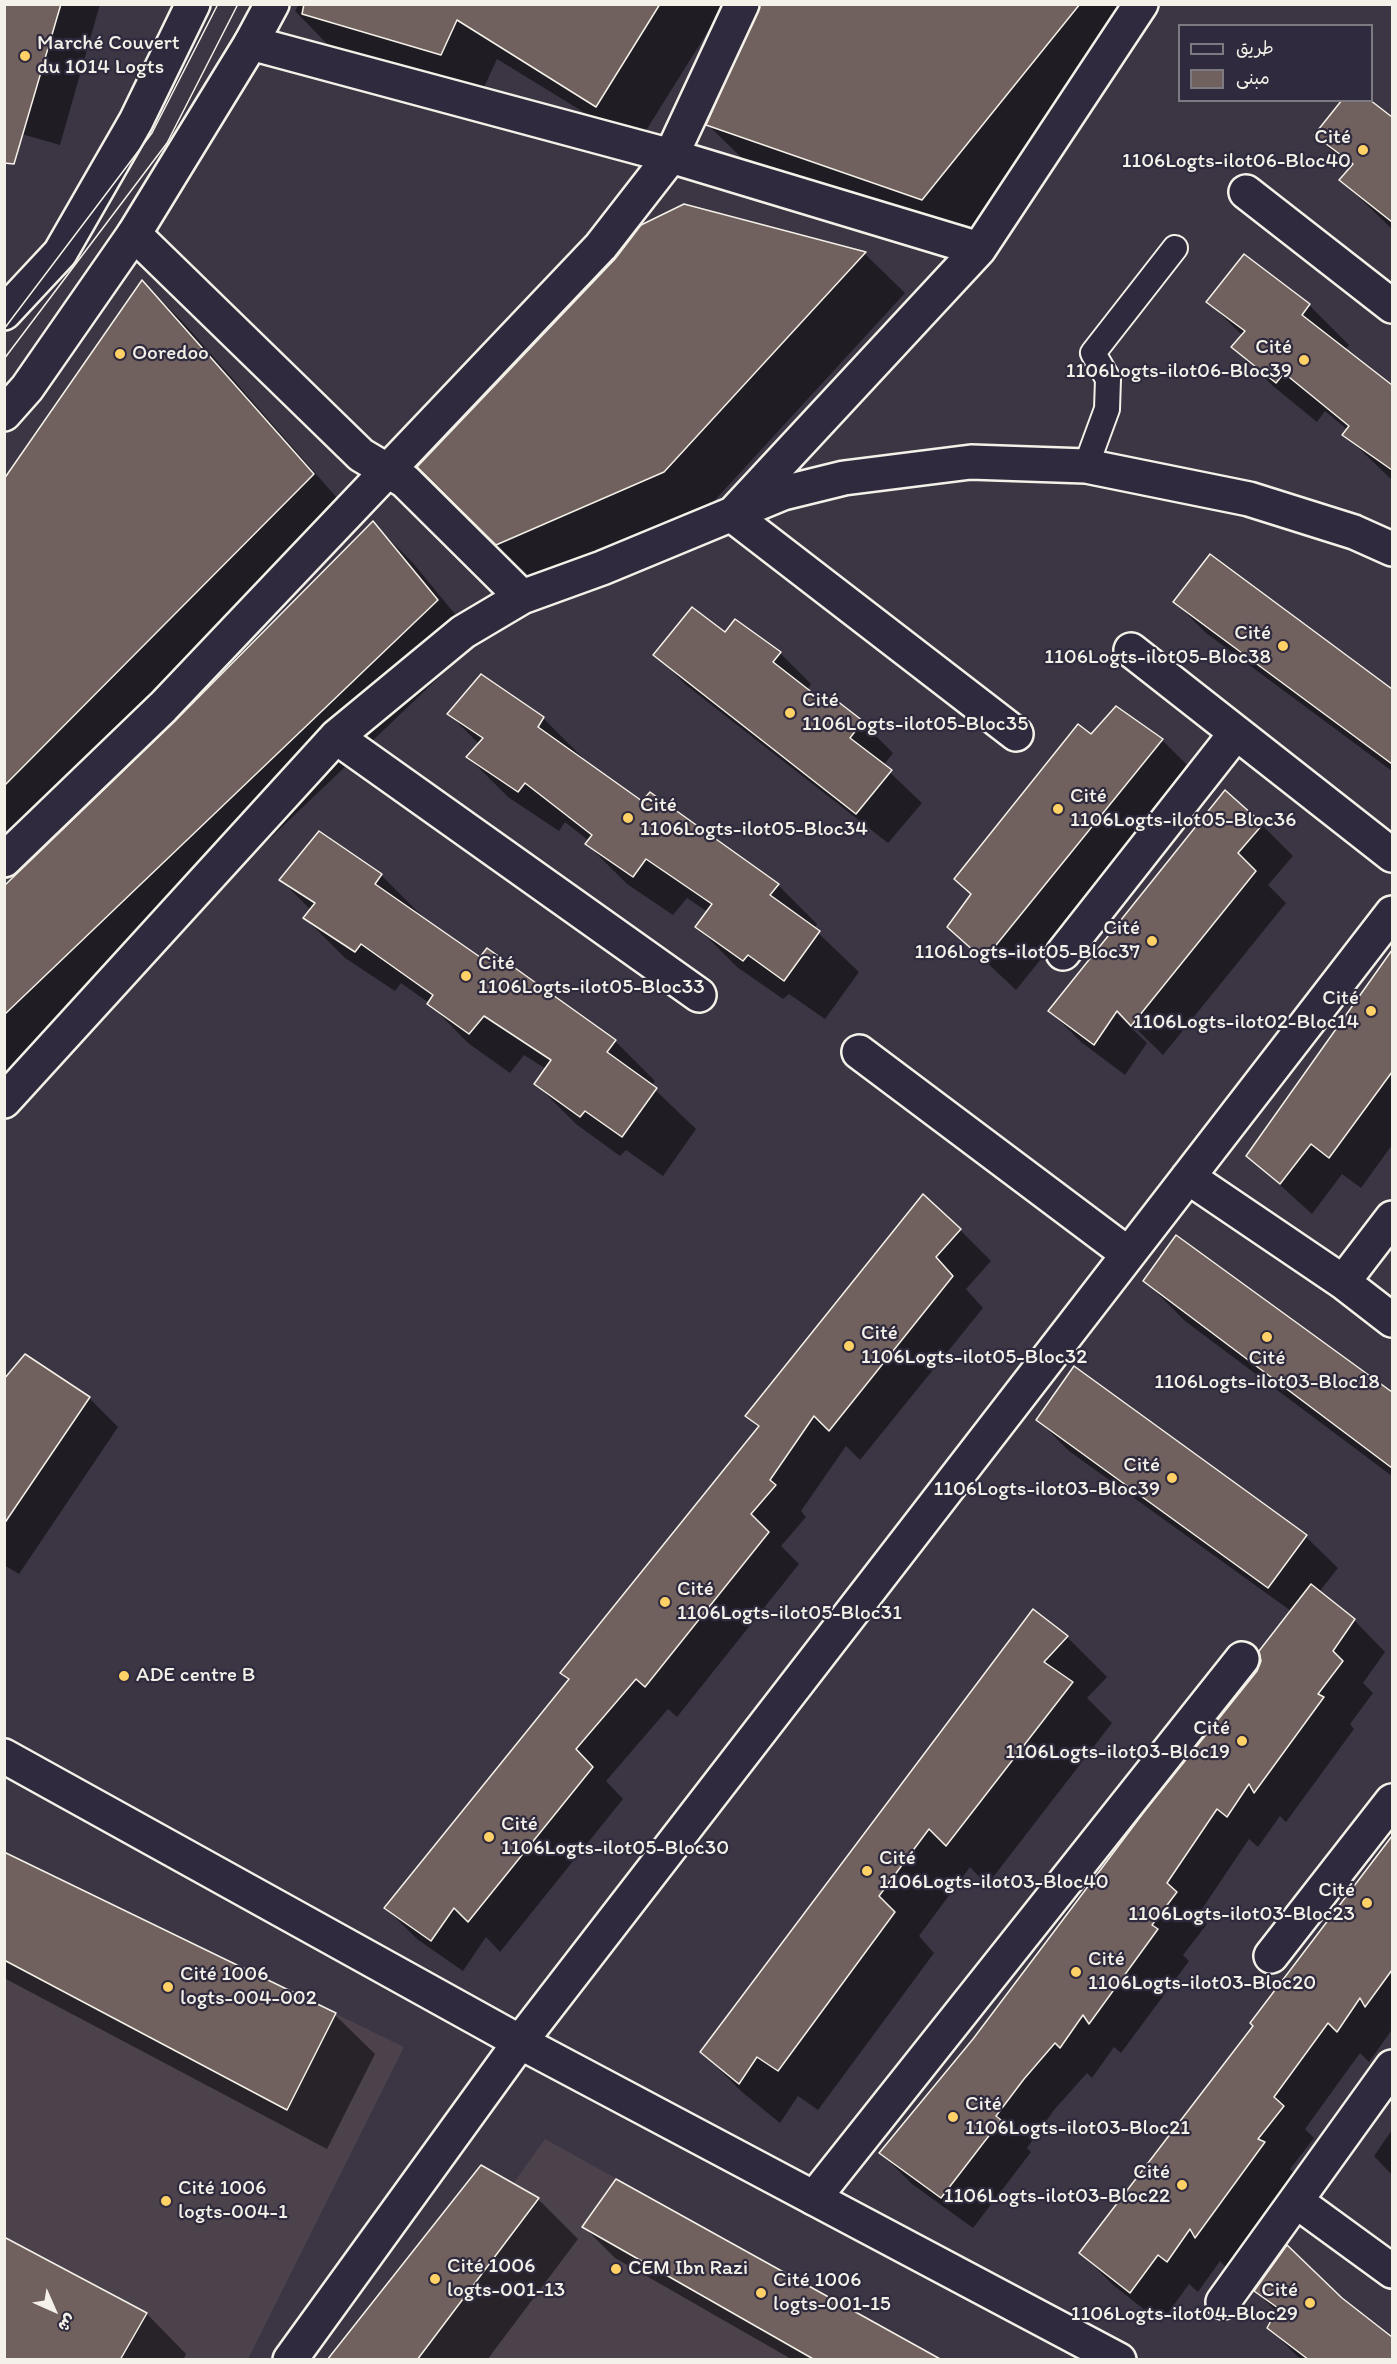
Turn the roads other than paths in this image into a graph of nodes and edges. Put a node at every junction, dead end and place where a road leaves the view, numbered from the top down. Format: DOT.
graph roads {
  1 [pos="193,4"];
  2 [pos="272,4"];
  3 [pos="742,4"];
  4 [pos="1141,4"];
  5 [pos="251,44"];
  6 [pos="671,156"];
  7 [pos="1246,192"];
  8 [pos="134,234"];
  9 [pos="1174,248"];
  10 [pos="979,249"];
  11 [pos="1392,306"];
  12 [pos="4,313"];
  13 [pos="4,414"];
  14 [pos="1086,466"];
  15 [pos="387,472"];
  16 [pos="732,515"];
  17 [pos="1392,549"];
  18 [pos="522,597"];
  19 [pos="1131,650"];
  20 [pos="1236,733"];
  21 [pos="1016,734"];
  22 [pos="336,737"];
  23 [pos="1392,855"];
  24 [pos="4,860"];
  25 [pos="1392,913"];
  26 [pos="1063,953"];
  27 [pos="699,995"];
  28 [pos="859,1052"];
  29 [pos="4,1101"];
  30 [pos="1188,1177"];
  31 [pos="1392,1218"];
  32 [pos="1128,1254"];
  33 [pos="1343,1282"];
  34 [pos="1392,1320"];
  35 [pos="1242,1659"];
  36 [pos="4,1756"];
  37 [pos="1392,1801"];
  38 [pos="1271,1956"];
  39 [pos="520,2042"];
  40 [pos="1392,2067"];
  41 [pos="814,2198"];
  42 [pos="1296,2200"];
  43 [pos="1392,2271"];
  44 [pos="1223,2302"];
  45 [pos="290,2360"];
  46 [pos="1119,2360"];
  1 -- 12 [label="street"];
  2 -- 5 [label="street"];
  3 -- 6 [label="street"];
  4 -- 10 [label="street"];
  5 -- 6 [label="street"];
  5 -- 8 [label="street"];
  6 -- 10 [label="street"];
  6 -- 15 [label="street"];
  7 -- 11 [label="street"];
  8 -- 13 [label="street"];
  8 -- 15 [label="street"];
  9 -- 14 [label="lane"];
  10 -- 16 [label="street"];
  14 -- 16 [label="street"];
  14 -- 17 [label="street"];
  15 -- 18 [label="street"];
  15 -- 24 [label="street"];
  16 -- 18 [label="street"];
  16 -- 21 [label="street"];
  18 -- 22 [label="street"];
  19 -- 20 [label="street"];
  20 -- 23 [label="street"];
  20 -- 26 [label="street"];
  22 -- 27 [label="street"];
  22 -- 29 [label="street"];
  25 -- 30 [label="street"];
  28 -- 32 [label="street"];
  30 -- 32 [label="street"];
  30 -- 33 [label="street"];
  31 -- 33 [label="street"];
  32 -- 39 [label="street"];
  33 -- 34 [label="street"];
  35 -- 41 [label="street"];
  36 -- 39 [label="street"];
  37 -- 38 [label="street"];
  39 -- 41 [label="street"];
  39 -- 45 [label="street"];
  40 -- 42 [label="street"];
  41 -- 46 [label="street"];
  42 -- 43 [label="street"];
  42 -- 44 [label="street"];
}
